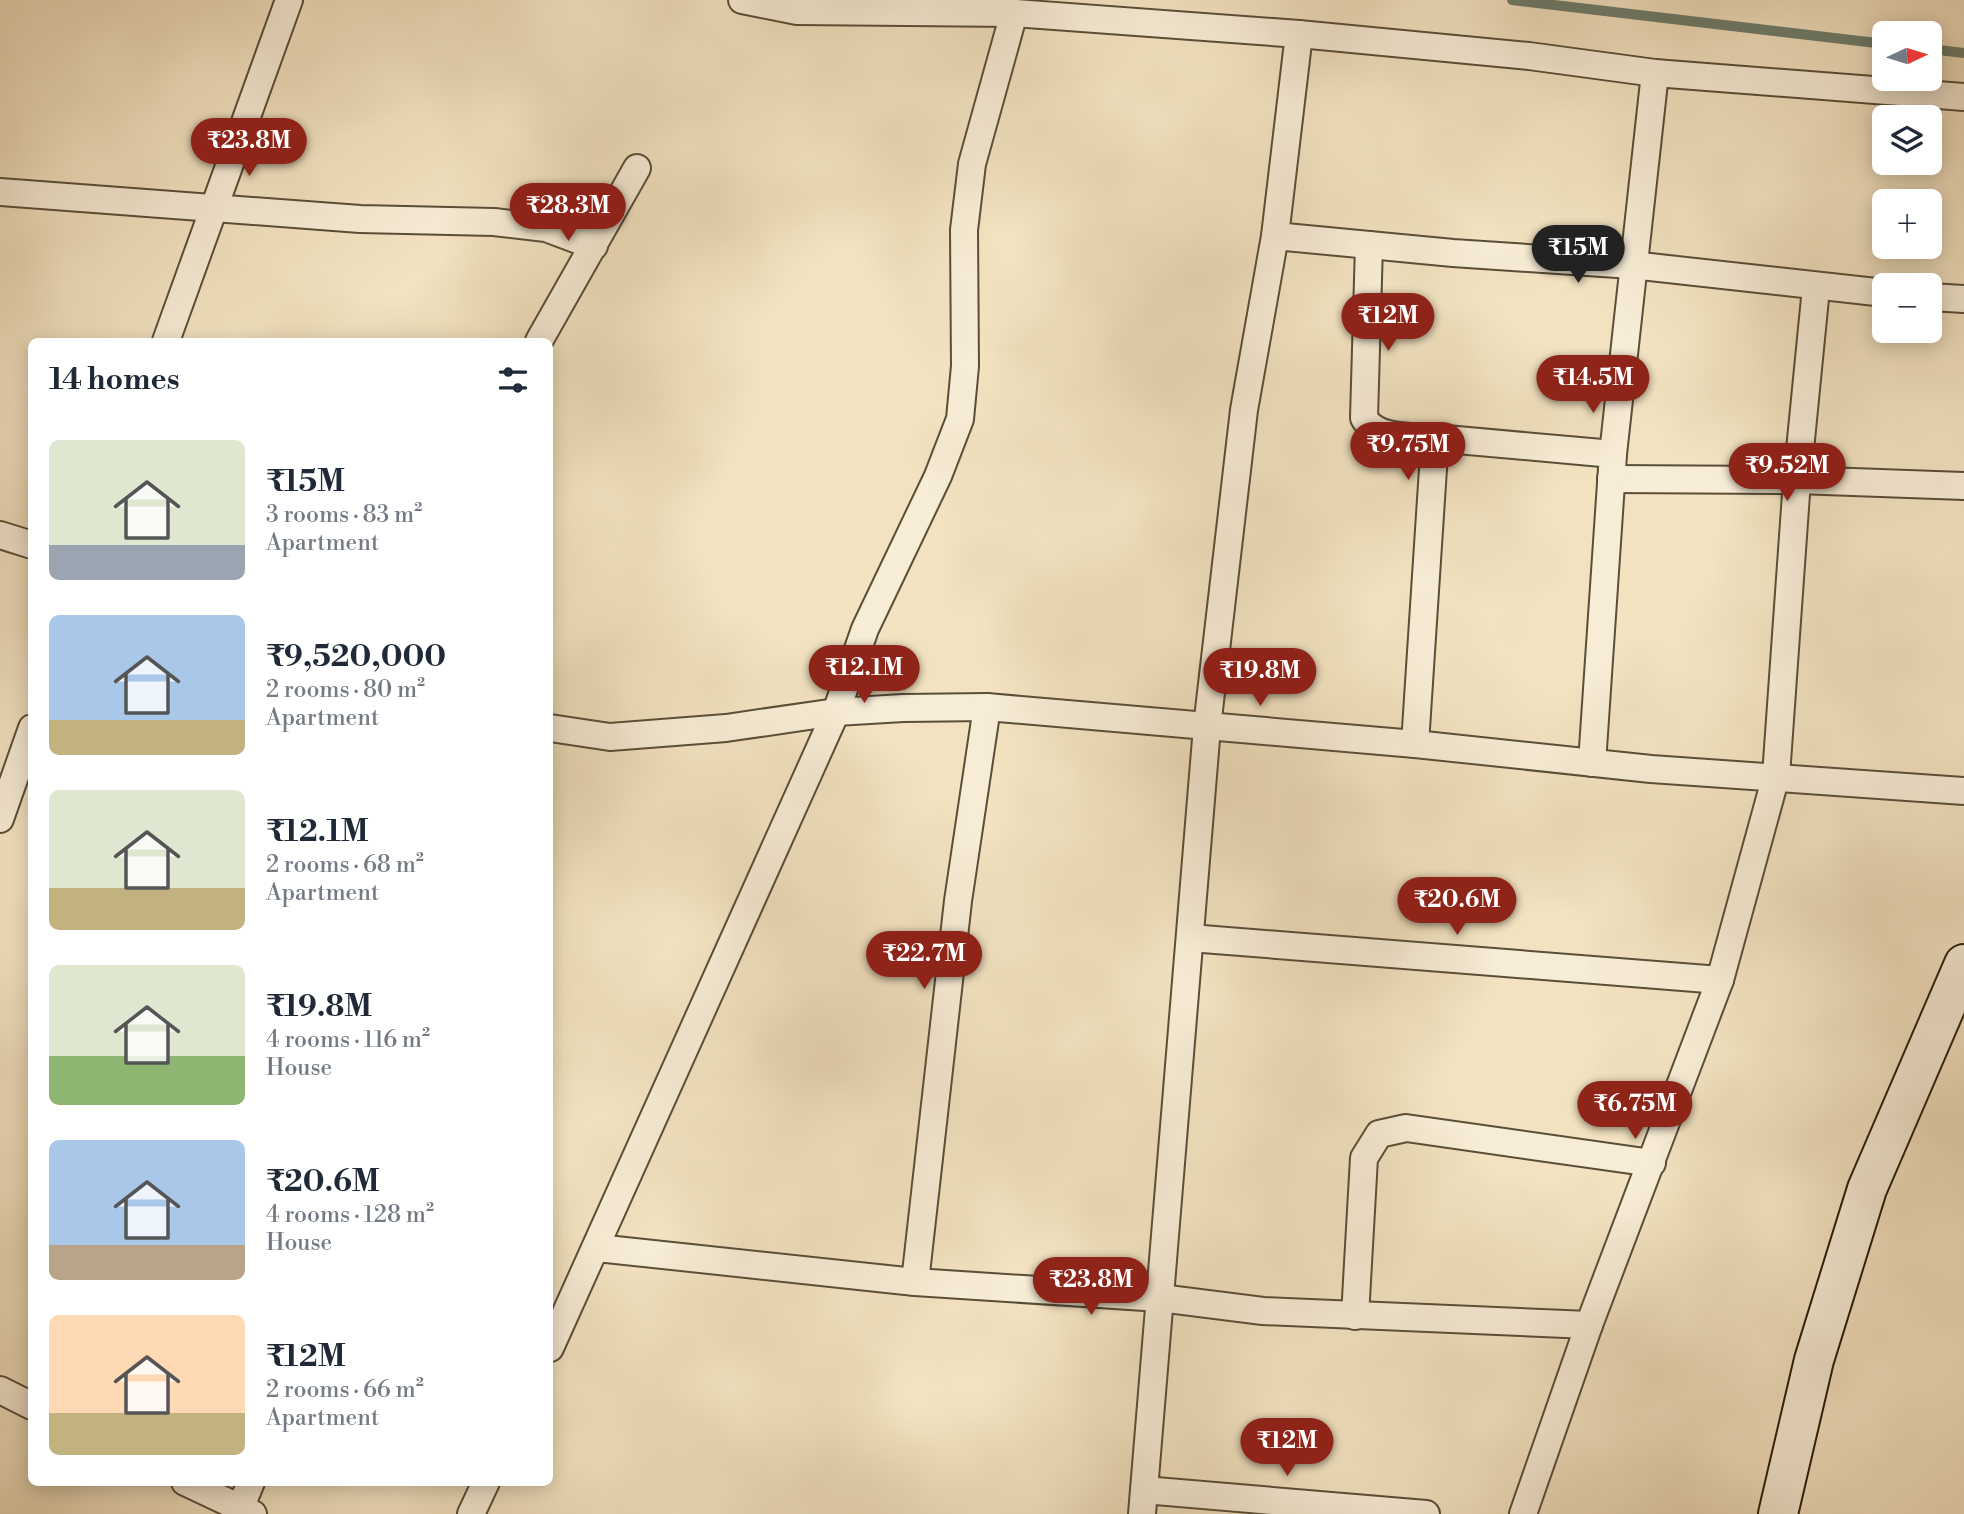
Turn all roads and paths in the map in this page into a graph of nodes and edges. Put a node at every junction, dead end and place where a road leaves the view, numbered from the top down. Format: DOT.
graph roads {
  1 [pos="289,0"];
  2 [pos="742,0"];
  3 [pos="1014,13"];
  4 [pos="1299,34"];
  5 [pos="1655,73"];
  6 [pos="1964,97"];
  7 [pos="637,168"];
  8 [pos="0,192"];
  9 [pos="213,206"];
  10 [pos="1275,236"];
  11 [pos="1368,245"];
  12 [pos="594,246"];
  13 [pos="1632,265"];
  14 [pos="1816,288"];
  15 [pos="1872,292"];
  16 [pos="1942,297"];
  17 [pos="1964,299"];
  18 [pos="167,338"];
  19 [pos="541,338"];
  20 [pos="1435,438"];
  21 [pos="1612,467"];
  22 [pos="1797,480"];
  23 [pos="1964,486"];
  24 [pos="0,534"];
  25 [pos="28,544"];
  26 [pos="987,707"];
  27 [pos="836,712"];
  28 [pos="1207,727"];
  29 [pos="553,728"];
  30 [pos="28,740"];
  31 [pos="1415,744"];
  32 [pos="1592,763"];
  33 [pos="1776,776"];
  34 [pos="1964,791"];
  35 [pos="0,820"];
  36 [pos="1190,938"];
  37 [pos="1964,964"];
  38 [pos="1720,981"];
  39 [pos="1652,1163"];
  40 [pos="597,1248"];
  41 [pos="915,1282"];
  42 [pos="560,1298"];
  43 [pos="1160,1298"];
  44 [pos="1355,1316"];
  45 [pos="1590,1325"];
  46 [pos="553,1333"];
  47 [pos="0,1390"];
  48 [pos="28,1404"];
  49 [pos="192,1486"];
  50 [pos="250,1486"];
  51 [pos="484,1486"];
  52 [pos="1143,1502"];
  53 [pos="244,1512"];
  54 [pos="471,1514"];
  55 [pos="1426,1514"];
  56 [pos="1523,1514"];
  57 [pos="1778,1514"];
  1 -- 9 [label="street"];
  2 -- 3 [label="street"];
  3 -- 4 [label="street"];
  3 -- 27 [label="street"];
  4 -- 5 [label="street"];
  4 -- 10 [label="street"];
  5 -- 6 [label="street"];
  5 -- 13 [label="street"];
  7 -- 12 [label="street"];
  8 -- 9 [label="street"];
  9 -- 12 [label="street"];
  9 -- 18 [label="street"];
  10 -- 11 [label="street"];
  10 -- 28 [label="street"];
  11 -- 13 [label="street"];
  11 -- 20 [label="street"];
  12 -- 19 [label="street"];
  13 -- 14 [label="street"];
  13 -- 21 [label="street"];
  14 -- 15 [label="street"];
  14 -- 22 [label="street"];
  16 -- 17 [label="street"];
  20 -- 21 [label="street"];
  20 -- 31 [label="street"];
  21 -- 22 [label="street"];
  21 -- 32 [label="street"];
  22 -- 23 [label="street"];
  22 -- 33 [label="street"];
  24 -- 25 [label="street"];
  26 -- 27 [label="street"];
  26 -- 28 [label="street"];
  26 -- 41 [label="street"];
  27 -- 29 [label="street"];
  27 -- 40 [label="street"];
  28 -- 31 [label="street"];
  28 -- 36 [label="street"];
  30 -- 35 [label="street"];
  31 -- 32 [label="street"];
  32 -- 33 [label="street"];
  33 -- 34 [label="street"];
  33 -- 38 [label="street"];
  36 -- 38 [label="street"];
  36 -- 43 [label="street"];
  37 -- 57 [label="street"];
  38 -- 39 [label="street"];
  39 -- 44 [label="street"];
  39 -- 45 [label="street"];
  40 -- 41 [label="street"];
  40 -- 42 [label="street"];
  41 -- 43 [label="street"];
  42 -- 46 [label="street"];
  43 -- 44 [label="street"];
  43 -- 52 [label="street"];
  44 -- 45 [label="street"];
  45 -- 56 [label="street"];
  47 -- 48 [label="street"];
  49 -- 53 [label="street"];
  50 -- 53 [label="street"];
  51 -- 54 [label="street"];
  52 -- 55 [label="street"];
}
